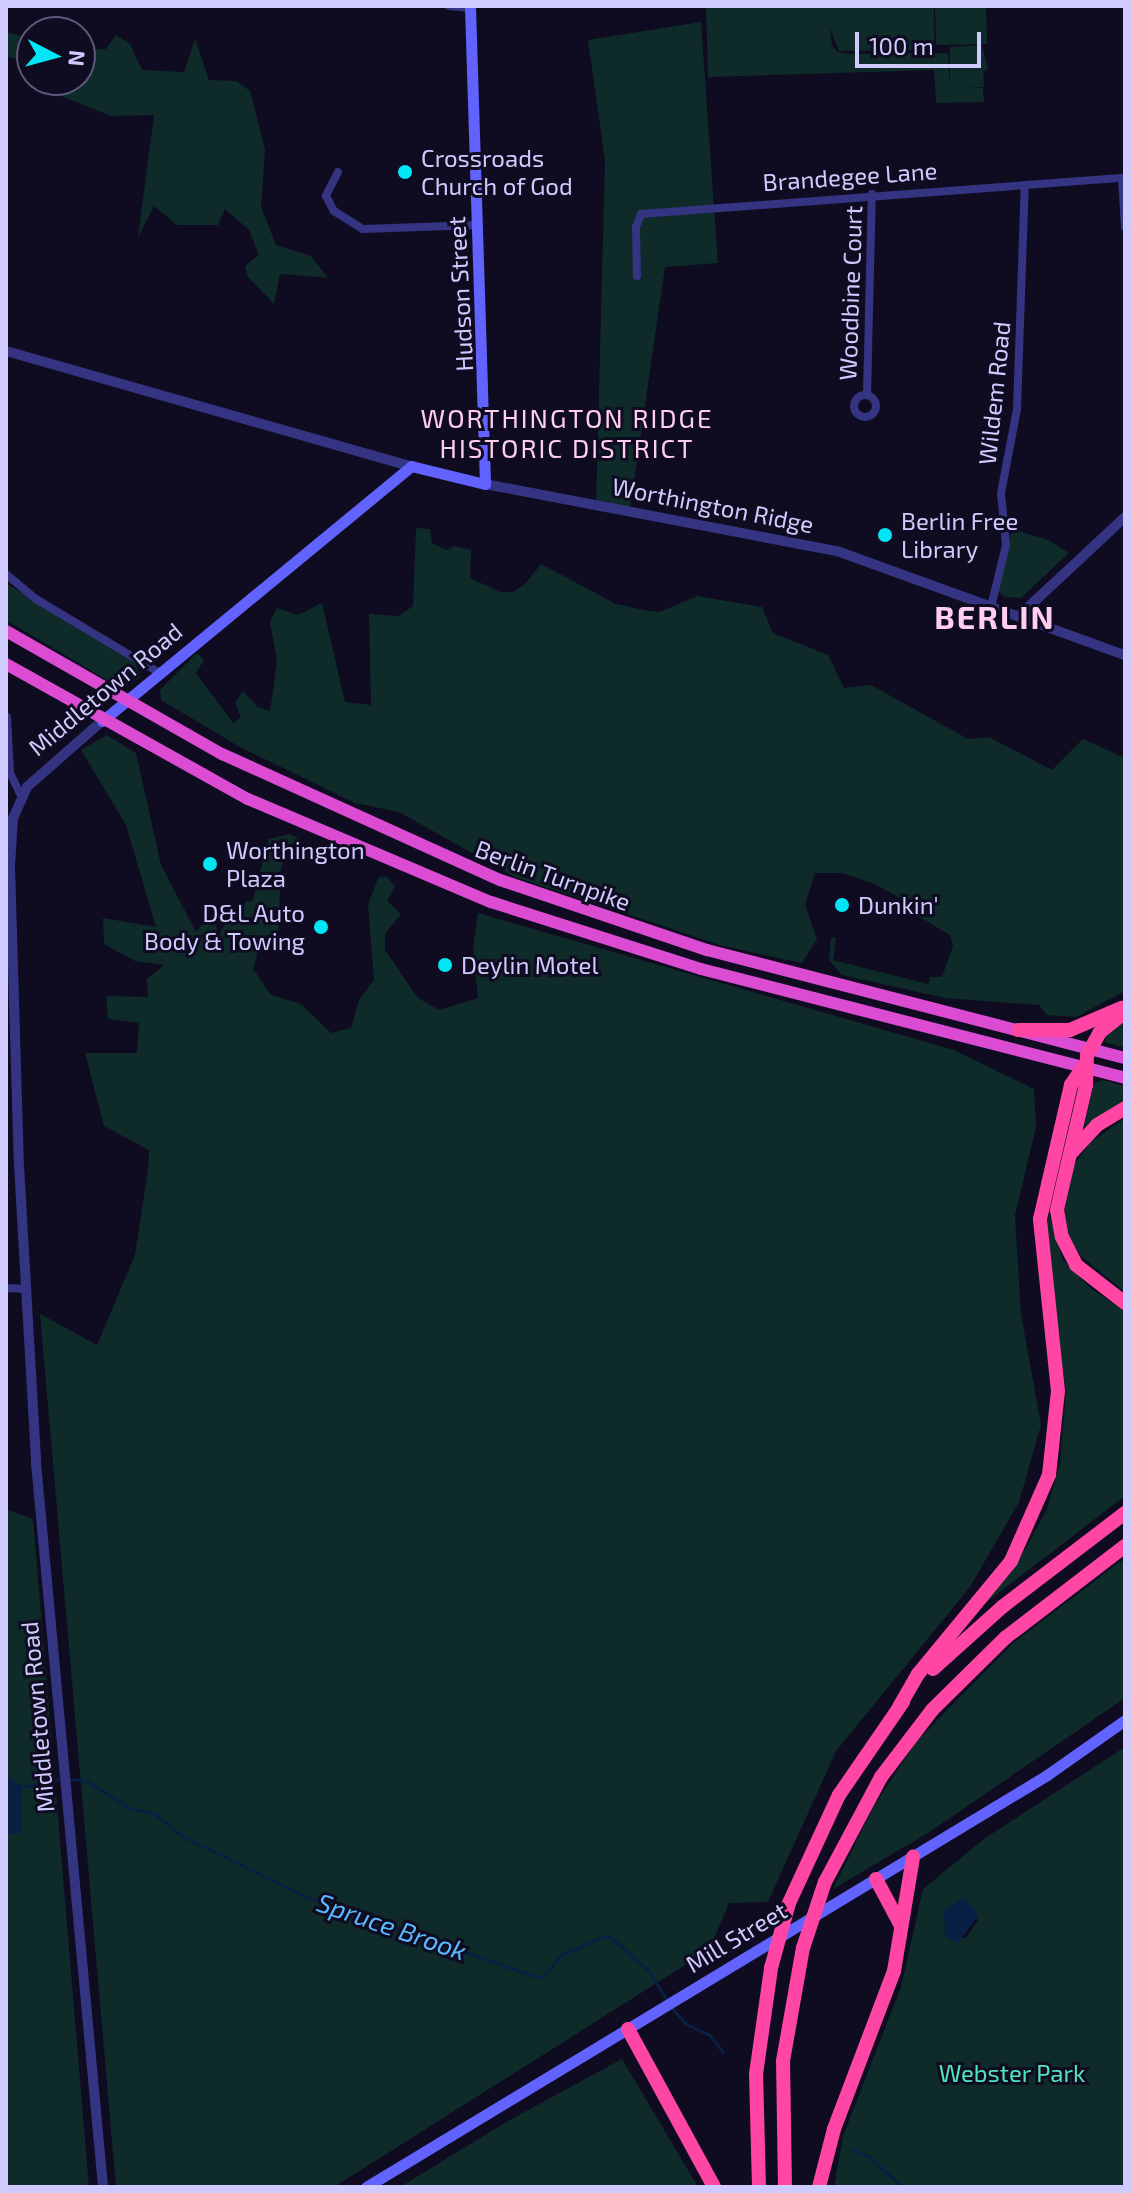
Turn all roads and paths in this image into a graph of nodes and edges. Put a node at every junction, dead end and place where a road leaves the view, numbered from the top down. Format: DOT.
graph roads {
  1 [pos="449,6"];
  2 [pos="470,7"];
  3 [pos="338,172"];
  4 [pos="1124,178"];
  5 [pos="1025,185"];
  6 [pos="872,194"];
  7 [pos="478,225"];
  8 [pos="1125,227"];
  9 [pos="637,276"];
  10 [pos="6,351"];
  11 [pos="867,394"];
  12 [pos="411,466"];
  13 [pos="485,484"];
  14 [pos="1125,517"];
  15 [pos="6,574"];
  16 [pos="992,603"];
  17 [pos="1021,614"];
  18 [pos="6,631"];
  19 [pos="1125,655"];
  20 [pos="6,664"];
  21 [pos="158,672"];
  22 [pos="124,702"];
  23 [pos="7,717"];
  24 [pos="102,721"];
  25 [pos="21,796"];
  26 [pos="10,987"];
  27 [pos="1125,1010"];
  28 [pos="1018,1030"];
  29 [pos="1089,1049"];
  30 [pos="1125,1058"];
  31 [pos="1083,1067"];
  32 [pos="1125,1078"];
  33 [pos="1125,1108"];
  34 [pos="1065,1162"];
  35 [pos="6,1288"];
  36 [pos="27,1289"];
  37 [pos="1125,1303"];
  38 [pos="1125,1513"];
  39 [pos="1125,1546"];
  40 [pos="899,1707"];
  41 [pos="1125,1720"];
  42 [pos="913,1857"];
  43 [pos="876,1879"];
  44 [pos="902,1933"];
  45 [pos="628,2029"];
  46 [pos="103,2187"];
  47 [pos="366,2187"];
  48 [pos="714,2187"];
  49 [pos="759,2187"];
  50 [pos="785,2187"];
  51 [pos="819,2187"];
  1 -- 2 [label="street"];
  2 -- 7 [label="main road, Hudson Street"];
  3 -- 7 [label="street"];
  4 -- 5 [label="street, Brandegee Lane"];
  4 -- 8 [label="street"];
  5 -- 6 [label="street, Brandegee Lane"];
  5 -- 16 [label="street, Wildem Road"];
  6 -- 9 [label="street, Brandegee Lane"];
  6 -- 11 [label="street, Woodbine Court"];
  7 -- 13 [label="main road, Hudson Street"];
  10 -- 12 [label="street, Worthington Ridge"];
  12 -- 13 [label="main road, Worthington Ridge"];
  12 -- 21 [label="main road, Middletown Road"];
  13 -- 16 [label="street, Worthington Ridge"];
  14 -- 17 [label="street"];
  15 -- 21 [label="street"];
  16 -- 17 [label="street, Worthington Ridge"];
  17 -- 19 [label="street, Worthington Ridge"];
  18 -- 22 [label="highway, Berlin Turnpike"];
  20 -- 24 [label="highway, Berlin Turnpike"];
  21 -- 22 [label="main road, Middletown Road"];
  22 -- 24 [label="main road, Middletown Road"];
  22 -- 28 [label="highway, Berlin Turnpike"];
  23 -- 25 [label="street"];
  24 -- 25 [label="street, Middletown Road"];
  24 -- 31 [label="highway, Berlin Turnpike"];
  25 -- 26 [label="street, Middletown Road"];
  26 -- 36 [label="street, Middletown Road"];
  27 -- 28 [label="highway"];
  27 -- 29 [label="highway"];
  28 -- 29 [label="highway, Berlin Turnpike"];
  29 -- 30 [label="highway, Berlin Turnpike"];
  29 -- 31 [label="highway"];
  31 -- 32 [label="highway, Berlin Turnpike"];
  31 -- 34 [label="highway"];
  31 -- 40 [label="highway"];
  33 -- 34 [label="highway"];
  34 -- 37 [label="highway"];
  35 -- 36 [label="street"];
  36 -- 46 [label="street, Middletown Road"];
  38 -- 40 [label="highway"];
  39 -- 50 [label="highway, bridge"];
  40 -- 49 [label="highway, bridge"];
  41 -- 42 [label="main road, Mill Street"];
  42 -- 43 [label="main road, Mill Street"];
  42 -- 44 [label="highway"];
  43 -- 44 [label="highway"];
  43 -- 45 [label="main road, Mill Street"];
  44 -- 51 [label="highway"];
  45 -- 47 [label="main road, Mill Street"];
  45 -- 48 [label="highway"];
}
